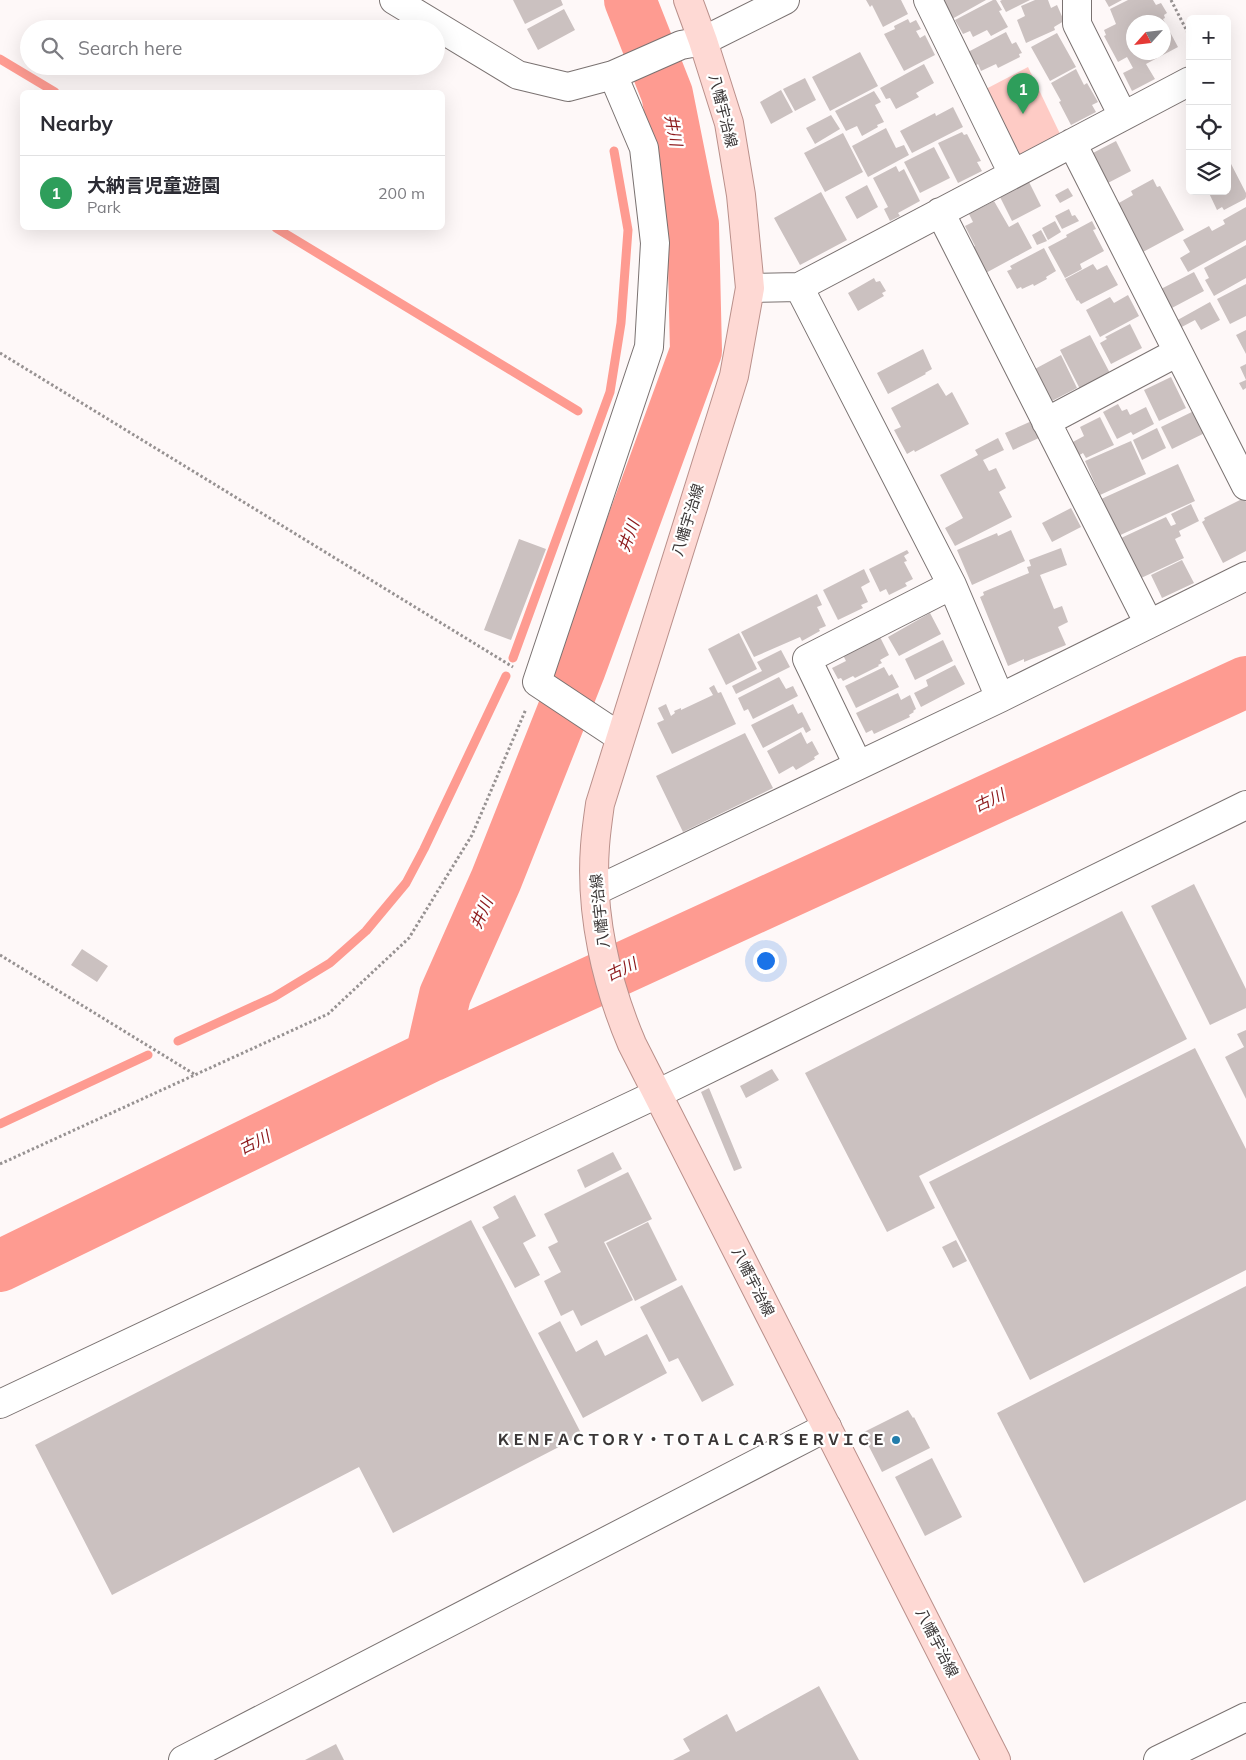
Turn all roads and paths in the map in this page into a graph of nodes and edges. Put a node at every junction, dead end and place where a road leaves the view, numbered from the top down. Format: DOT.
graph roads {
  1 [pos="394,0"];
  2 [pos="688,0"];
  3 [pos="786,0"];
  4 [pos="928,0"];
  5 [pos="1077,0"];
  6 [pos="1171,0"];
  7 [pos="427,20"];
  8 [pos="1186,29"];
  9 [pos="445,31"];
  10 [pos="692,43"];
  11 [pos="613,75"];
  12 [pos="1186,83"];
  13 [pos="1123,116"];
  14 [pos="1072,143"];
  15 [pos="1013,174"];
  16 [pos="940,212"];
  17 [pos="799,287"];
  18 [pos="750,288"];
  19 [pos="1178,352"];
  20 [pos="0,353"];
  21 [pos="1046,422"];
  22 [pos="1246,486"];
  23 [pos="1246,576"];
  24 [pos="952,585"];
  25 [pos="1149,624"];
  26 [pos="537,682"];
  27 [pos="1000,698"];
  28 [pos="620,737"];
  29 [pos="858,765"];
  30 [pos="1246,805"];
  31 [pos="595,898"];
  32 [pos="0,955"];
  33 [pos="195,1075"];
  34 [pos="653,1088"];
  35 [pos="0,1164"];
  36 [pos="0,1404"];
  37 [pos="826,1426"];
  38 [pos="1246,1717"];
  39 [pos="183,1760"];
  40 [pos="996,1760"];
  41 [pos="1158,1760"];
  1 -- 7 [label="street"];
  2 -- 10 [label="main road, 八幡宇治線"];
  3 -- 10 [label="street"];
  4 -- 15 [label="street"];
  5 -- 13 [label="street"];
  6 -- 8 [label="path"];
  9 -- 11 [label="street"];
  10 -- 11 [label="street"];
  10 -- 18 [label="main road, 八幡宇治線"];
  11 -- 26 [label="street"];
  12 -- 13 [label="street"];
  13 -- 14 [label="street"];
  14 -- 15 [label="street"];
  14 -- 19 [label="street"];
  15 -- 16 [label="street"];
  16 -- 17 [label="street"];
  16 -- 21 [label="street"];
  17 -- 18 [label="street"];
  17 -- 24 [label="street"];
  18 -- 28 [label="main road, 八幡宇治線"];
  19 -- 21 [label="street"];
  19 -- 22 [label="street"];
  20 -- 26 [label="path"];
  21 -- 25 [label="street"];
  23 -- 25 [label="street"];
  24 -- 27 [label="street"];
  24 -- 29 [label="street"];
  25 -- 27 [label="street"];
  26 -- 28 [label="street"];
  26 -- 33 [label="path"];
  27 -- 29 [label="street"];
  28 -- 31 [label="main road, 八幡宇治線"];
  29 -- 31 [label="street"];
  30 -- 34 [label="street"];
  31 -- 34 [label="main road, 八幡宇治線"];
  32 -- 33 [label="path"];
  33 -- 35 [label="path"];
  34 -- 36 [label="street"];
  34 -- 37 [label="main road, 八幡宇治線"];
  37 -- 39 [label="street"];
  37 -- 40 [label="main road, 八幡宇治線"];
  38 -- 41 [label="street"];
}
